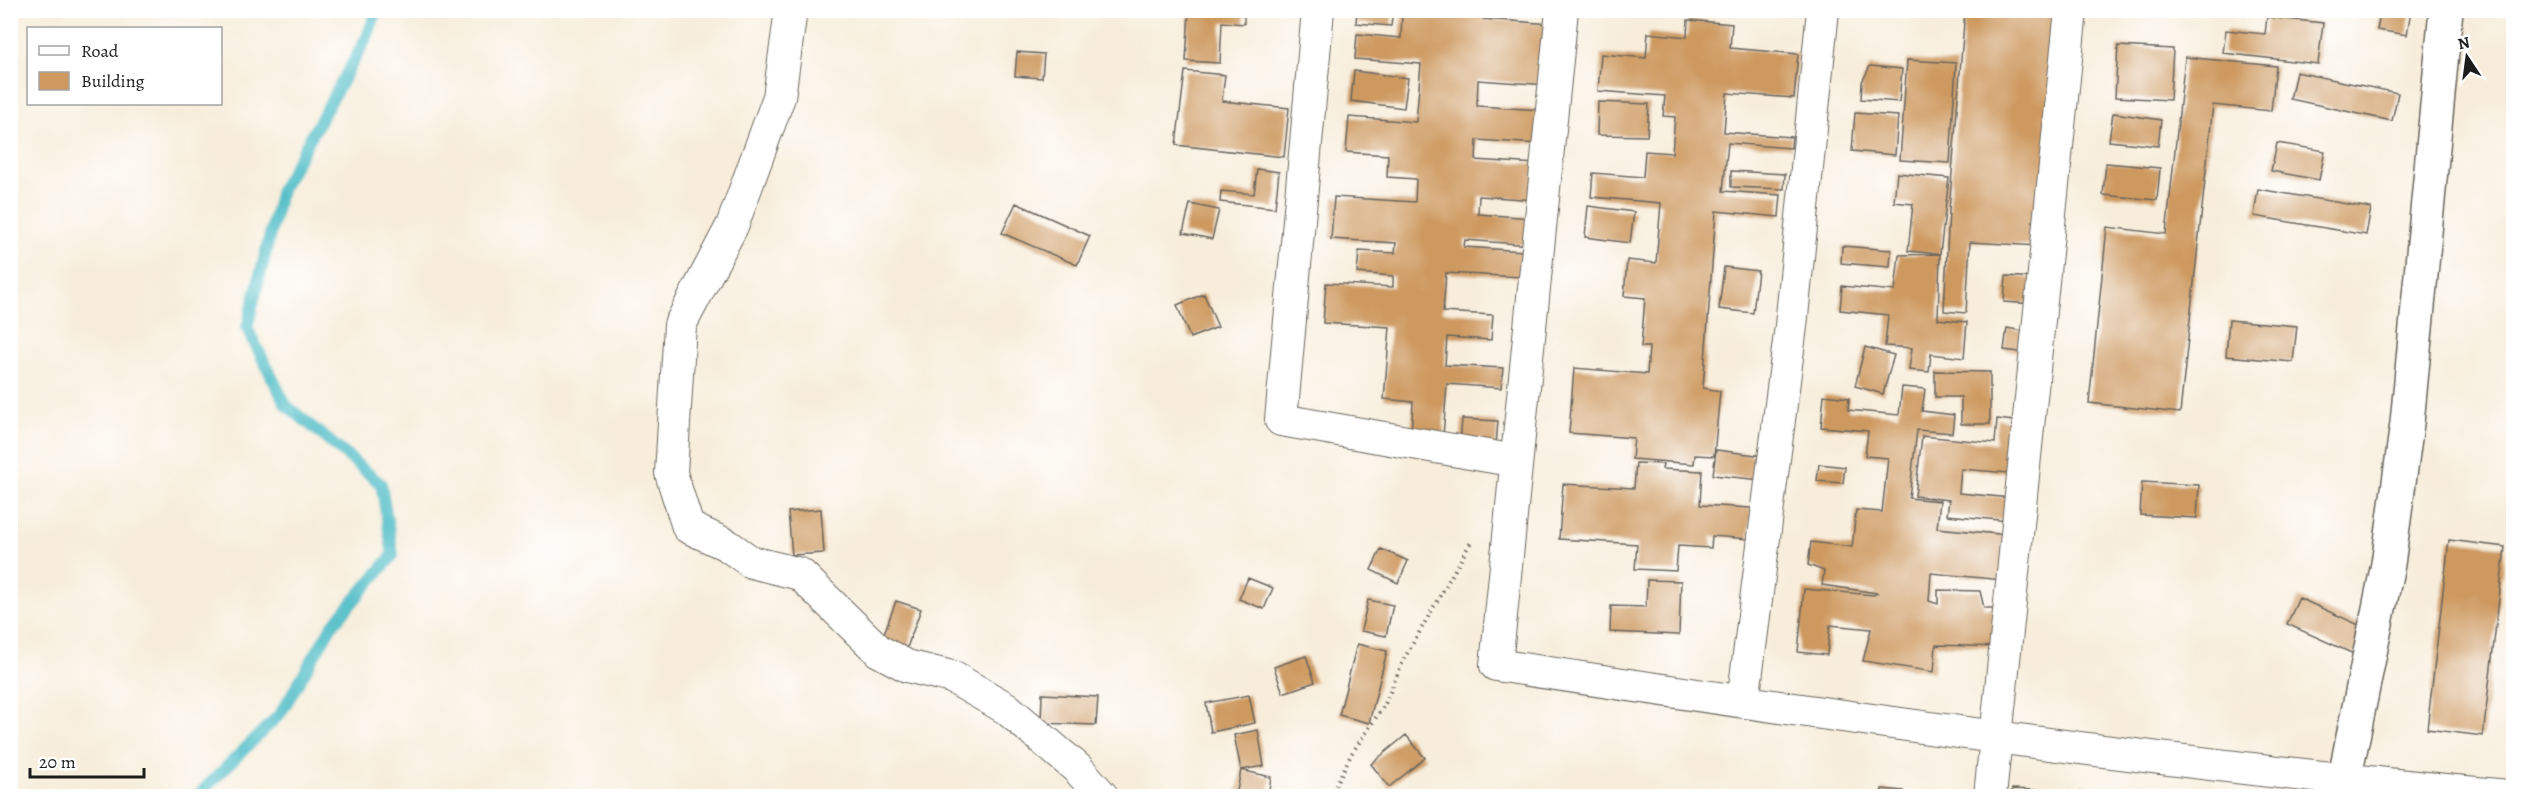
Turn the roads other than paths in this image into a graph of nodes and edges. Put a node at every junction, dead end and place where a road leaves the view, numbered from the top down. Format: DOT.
graph roads {
  1 [pos="791,10"];
  2 [pos="1318,10"];
  3 [pos="1562,10"];
  4 [pos="1823,10"];
  5 [pos="2071,10"];
  6 [pos="2446,10"];
  7 [pos="1516,461"];
  8 [pos="1743,702"];
  9 [pos="1996,738"];
  10 [pos="2342,789"];
  11 [pos="1102,796"];
  12 [pos="1990,796"];
  13 [pos="2508,796"];
  1 -- 11 [label="street"];
  2 -- 7 [label="street"];
  3 -- 7 [label="street"];
  4 -- 8 [label="street"];
  5 -- 9 [label="street"];
  6 -- 10 [label="street"];
  7 -- 8 [label="street"];
  8 -- 9 [label="street"];
  9 -- 10 [label="street"];
  9 -- 12 [label="street"];
  10 -- 13 [label="street"];
}
